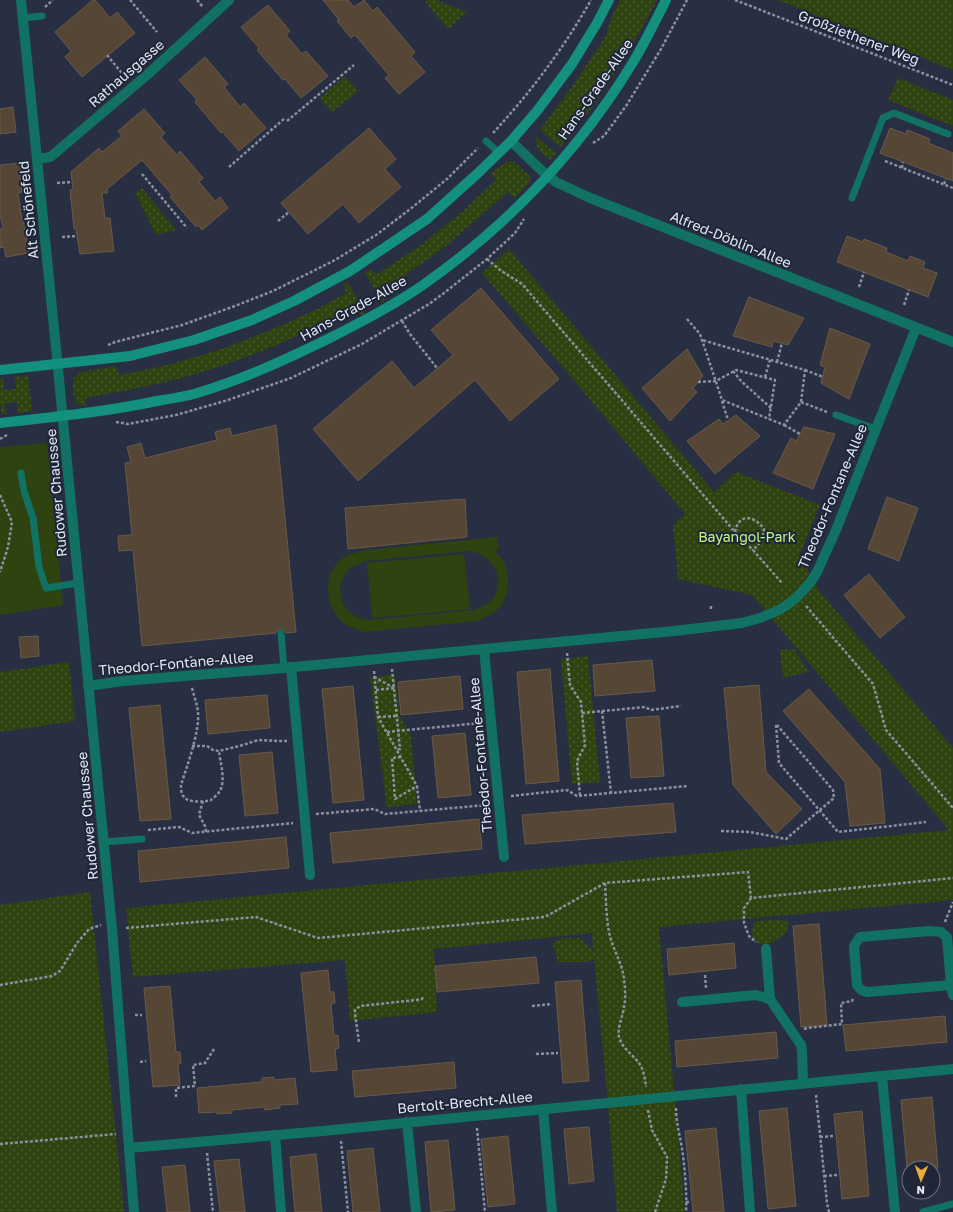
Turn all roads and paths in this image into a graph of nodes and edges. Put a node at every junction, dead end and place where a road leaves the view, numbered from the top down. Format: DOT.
graph roads {
  1 [pos="21,0"];
  2 [pos="130,0"];
  3 [pos="197,0"];
  4 [pos="229,0"];
  5 [pos="590,0"];
  6 [pos="609,0"];
  7 [pos="666,0"];
  8 [pos="686,0"];
  9 [pos="735,0"];
  10 [pos="200,4"];
  11 [pos="42,16"];
  12 [pos="23,18"];
  13 [pos="157,32"];
  14 [pos="108,55"];
  15 [pos="354,65"];
  16 [pos="125,77"];
  17 [pos="953,85"];
  18 [pos="948,134"];
  19 [pos="604,136"];
  20 [pos="486,141"];
  21 [pos="511,141"];
  22 [pos="499,153"];
  23 [pos="37,159"];
  24 [pos="886,161"];
  25 [pos="903,162"];
  26 [pos="229,166"];
  27 [pos="902,168"];
  28 [pos="142,174"];
  29 [pos="548,176"];
  30 [pos="946,179"];
  31 [pos="72,182"];
  32 [pos="56,183"];
  33 [pos="944,184"];
  34 [pos="953,188"];
  35 [pos="852,198"];
  36 [pos="289,212"];
  37 [pos="278,221"];
  38 [pos="187,228"];
  39 [pos="77,236"];
  40 [pos="62,237"];
  41 [pos="487,259"];
  42 [pos="864,272"];
  43 [pos="859,287"];
  44 [pos="909,290"];
  45 [pos="904,305"];
  46 [pos="687,319"];
  47 [pos="402,321"];
  48 [pos="916,328"];
  49 [pos="702,340"];
  50 [pos="115,342"];
  51 [pos="953,342"];
  52 [pos="782,343"];
  53 [pos="770,360"];
  54 [pos="776,362"];
  55 [pos="58,365"];
  56 [pos="437,368"];
  57 [pos="0,370"];
  58 [pos="805,370"];
  59 [pos="734,371"];
  60 [pos="765,377"];
  61 [pos="823,377"];
  62 [pos="698,382"];
  63 [pos="716,382"];
  64 [pos="722,400"];
  65 [pos="801,402"];
  66 [pos="771,409"];
  67 [pos="836,415"];
  68 [pos="63,417"];
  69 [pos="770,419"];
  70 [pos="728,420"];
  71 [pos="0,423"];
  72 [pos="784,425"];
  73 [pos="876,429"];
  74 [pos="800,434"];
  75 [pos="21,473"];
  76 [pos="0,496"];
  77 [pos="735,532"];
  78 [pos="753,550"];
  79 [pos="0,572"];
  80 [pos="782,583"];
  81 [pos="78,584"];
  82 [pos="806,605"];
  83 [pos="281,633"];
  84 [pos="484,649"];
  85 [pos="567,653"];
  86 [pos="288,667"];
  87 [pos="392,669"];
  88 [pos="374,670"];
  89 [pos="374,677"];
  90 [pos="88,686"];
  91 [pos="192,688"];
  92 [pos="394,688"];
  93 [pos="376,690"];
  94 [pos="681,706"];
  95 [pos="602,711"];
  96 [pos="583,713"];
  97 [pos="397,716"];
  98 [pos="378,717"];
  99 [pos="491,722"];
  100 [pos="398,731"];
  101 [pos="387,732"];
  102 [pos="297,740"];
  103 [pos="192,746"];
  104 [pos="219,750"];
  105 [pos="397,750"];
  106 [pos="401,757"];
  107 [pos="417,786"];
  108 [pos="688,786"];
  109 [pos="611,793"];
  110 [pos="580,796"];
  111 [pos="202,801"];
  112 [pos="498,801"];
  113 [pos="953,808"];
  114 [pos="820,810"];
  115 [pos="420,811"];
  116 [pos="304,819"];
  117 [pos="926,822"];
  118 [pos="148,830"];
  119 [pos="206,832"];
  120 [pos="721,832"];
  121 [pos="142,839"];
  122 [pos="103,842"];
  123 [pos="504,857"];
  124 [pos="310,875"];
  125 [pos="953,878"];
  126 [pos="604,883"];
  127 [pos="751,898"];
  128 [pos="953,902"];
  129 [pos="111,922"];
  130 [pos="126,928"];
  131 [pos="941,932"];
  132 [pos="766,949"];
  133 [pos="0,985"];
  134 [pos="861,990"];
  135 [pos="952,990"];
  136 [pos="423,996"];
  137 [pos="770,999"];
  138 [pos="682,1002"];
  139 [pos="552,1004"];
  140 [pos="532,1006"];
  141 [pos="142,1014"];
  142 [pos="135,1015"];
  143 [pos="794,1034"];
  144 [pos="359,1042"];
  145 [pos="214,1049"];
  146 [pos="558,1053"];
  147 [pos="536,1054"];
  148 [pos="146,1061"];
  149 [pos="140,1062"];
  150 [pos="953,1069"];
  151 [pos="882,1076"];
  152 [pos="803,1083"];
  153 [pos="741,1089"];
  154 [pos="816,1095"];
  155 [pos="176,1097"];
  156 [pos="647,1098"];
  157 [pos="676,1108"];
  158 [pos="543,1109"];
  159 [pos="476,1116"];
  160 [pos="407,1122"];
  161 [pos="340,1129"];
  162 [pos="128,1133"];
  163 [pos="275,1135"];
  164 [pos="834,1136"];
  165 [pos="820,1137"];
  166 [pos="206,1142"];
  167 [pos="0,1144"];
  168 [pos="129,1148"];
  169 [pos="837,1175"];
  170 [pos="824,1176"];
  171 [pos="686,1202"];
  172 [pos="690,1202"];
  173 [pos="953,1204"];
  174 [pos="134,1212"];
  175 [pos="213,1212"];
  176 [pos="281,1212"];
  177 [pos="348,1212"];
  178 [pos="416,1212"];
  179 [pos="485,1212"];
  180 [pos="552,1212"];
  181 [pos="655,1212"];
  182 [pos="686,1212"];
  183 [pos="750,1212"];
  184 [pos="829,1212"];
  185 [pos="895,1212"];
  186 [pos="923,1212"];
  1 -- 12 [label="street, Alt Schönefeld"];
  2 -- 13 [label="path"];
  3 -- 10 [label="path"];
  4 -- 23 [label="street, Rathausgasse"];
  5 -- 20 [label="path"];
  6 -- 21 [label="street"];
  7 -- 29 [label="street, Hans-Grade-Allee"];
  8 -- 19 [label="path"];
  9 -- 17 [label="path, Großziethener Weg"];
  11 -- 12 [label="lane"];
  12 -- 23 [label="street, Alt Schönefeld"];
  14 -- 16 [label="path"];
  15 -- 26 [label="path"];
  18 -- 35 [label="lane"];
  20 -- 22 [label="lane"];
  20 -- 50 [label="path"];
  21 -- 22 [label="street"];
  21 -- 29 [label="street, Alfred-Döblin-Allee"];
  22 -- 55 [label="street"];
  23 -- 55 [label="street, Alt Schönefeld"];
  24 -- 27 [label="path"];
  25 -- 27 [label="path"];
  27 -- 33 [label="path"];
  28 -- 38 [label="path"];
  29 -- 48 [label="street, Alfred-Döblin-Allee"];
  29 -- 68 [label="street, Hans-Grade-Allee"];
  30 -- 33 [label="path"];
  31 -- 32 [label="path"];
  33 -- 34 [label="path"];
  36 -- 37 [label="path"];
  39 -- 40 [label="path"];
  41 -- 77 [label="path"];
  42 -- 43 [label="path"];
  44 -- 45 [label="path"];
  46 -- 49 [label="path"];
  47 -- 56 [label="path"];
  48 -- 51 [label="street, Alfred-Döblin-Allee"];
  48 -- 73 [label="street, Theodor-Fontane-Allee"];
  49 -- 53 [label="path"];
  49 -- 63 [label="path"];
  52 -- 54 [label="path"];
  53 -- 54 [label="path"];
  53 -- 60 [label="path"];
  54 -- 58 [label="path"];
  55 -- 57 [label="street"];
  55 -- 68 [label="street, Alt Schönefeld"];
  58 -- 61 [label="path"];
  58 -- 65 [label="path"];
  59 -- 60 [label="path"];
  59 -- 63 [label="path"];
  59 -- 66 [label="path"];
  60 -- 66 [label="path"];
  62 -- 63 [label="path"];
  63 -- 64 [label="path"];
  64 -- 69 [label="path"];
  64 -- 70 [label="path"];
  65 -- 67 [label="path"];
  65 -- 72 [label="path"];
  66 -- 69 [label="path"];
  67 -- 73 [label="lane"];
  68 -- 71 [label="street, Hans-Grade-Allee"];
  68 -- 81 [label="street, Rudower Chaussee"];
  69 -- 72 [label="path"];
  72 -- 74 [label="path"];
  73 -- 84 [label="street, Theodor-Fontane-Allee"];
  75 -- 81 [label="lane"];
  76 -- 79 [label="path"];
  77 -- 78 [label="path"];
  77 -- 78 [label="path"];
  78 -- 80 [label="path"];
  81 -- 90 [label="street, Rudower Chaussee"];
  82 -- 113 [label="path"];
  83 -- 86 [label="lane"];
  84 -- 86 [label="street, Theodor-Fontane-Allee"];
  84 -- 99 [label="street, Theodor-Fontane-Allee"];
  85 -- 96 [label="path"];
  86 -- 90 [label="street, Theodor-Fontane-Allee"];
  86 -- 102 [label="street"];
  87 -- 92 [label="path"];
  88 -- 89 [label="path"];
  89 -- 92 [label="path"];
  89 -- 93 [label="path"];
  90 -- 122 [label="street, Rudower Chaussee"];
  91 -- 103 [label="path"];
  92 -- 93 [label="path"];
  92 -- 97 [label="path"];
  93 -- 98 [label="path"];
  94 -- 95 [label="path"];
  95 -- 96 [label="path"];
  95 -- 109 [label="path"];
  96 -- 110 [label="path"];
  97 -- 98 [label="path"];
  97 -- 100 [label="path"];
  98 -- 101 [label="path"];
  99 -- 100 [label="path"];
  99 -- 112 [label="street, Theodor-Fontane-Allee"];
  100 -- 101 [label="path"];
  100 -- 105 [label="path"];
  101 -- 105 [label="path"];
  102 -- 104 [label="path"];
  102 -- 116 [label="street"];
  103 -- 104 [label="path"];
  103 -- 111 [label="path"];
  104 -- 111 [label="path"];
  105 -- 106 [label="path"];
  106 -- 107 [label="path"];
  106 -- 107 [label="path"];
  107 -- 115 [label="path"];
  108 -- 109 [label="path"];
  109 -- 110 [label="path"];
  110 -- 112 [label="path"];
  111 -- 119 [label="path"];
  112 -- 115 [label="path"];
  112 -- 123 [label="street, Theodor-Fontane-Allee"];
  114 -- 114 [label="path"];
  114 -- 117 [label="path"];
  114 -- 120 [label="path"];
  115 -- 116 [label="path"];
  116 -- 119 [label="path"];
  116 -- 124 [label="street"];
  118 -- 119 [label="path"];
  121 -- 122 [label="lane"];
  122 -- 129 [label="street, Rudower Chaussee"];
  125 -- 127 [label="path"];
  126 -- 127 [label="path"];
  126 -- 130 [label="path"];
  126 -- 156 [label="path"];
  127 -- 132 [label="path"];
  128 -- 131 [label="path"];
  129 -- 133 [label="path"];
  129 -- 162 [label="street, Rudower Chaussee"];
  131 -- 134 [label="street"];
  131 -- 135 [label="street"];
  132 -- 137 [label="street"];
  134 -- 135 [label="street"];
  134 -- 143 [label="path"];
  136 -- 144 [label="path"];
  137 -- 138 [label="street"];
  137 -- 143 [label="street"];
  139 -- 140 [label="path"];
  141 -- 142 [label="path"];
  143 -- 152 [label="street"];
  145 -- 155 [label="path"];
  146 -- 147 [label="path"];
  148 -- 149 [label="path"];
  150 -- 151 [label="street, Bertolt-Brecht-Allee"];
  151 -- 152 [label="street, Bertolt-Brecht-Allee"];
  151 -- 185 [label="street"];
  152 -- 153 [label="street, Bertolt-Brecht-Allee"];
  153 -- 156 [label="street, Bertolt-Brecht-Allee"];
  153 -- 183 [label="street"];
  154 -- 165 [label="path"];
  156 -- 158 [label="street, Bertolt-Brecht-Allee"];
  156 -- 181 [label="path"];
  157 -- 171 [label="path"];
  158 -- 159 [label="street, Bertolt-Brecht-Allee"];
  158 -- 180 [label="street"];
  159 -- 160 [label="street, Bertolt-Brecht-Allee"];
  159 -- 179 [label="path"];
  160 -- 161 [label="street, Bertolt-Brecht-Allee"];
  160 -- 178 [label="street"];
  161 -- 163 [label="street, Bertolt-Brecht-Allee"];
  161 -- 177 [label="path"];
  162 -- 167 [label="path"];
  162 -- 168 [label="street, Rudower Chaussee"];
  163 -- 166 [label="street, Bertolt-Brecht-Allee"];
  163 -- 176 [label="street"];
  164 -- 165 [label="path"];
  165 -- 170 [label="path"];
  166 -- 168 [label="street, Bertolt-Brecht-Allee"];
  166 -- 175 [label="path"];
  168 -- 174 [label="street, Rudower Chaussee"];
  169 -- 170 [label="path"];
  170 -- 184 [label="path"];
  171 -- 172 [label="path"];
  171 -- 182 [label="path"];
  173 -- 186 [label="lane"];
}
